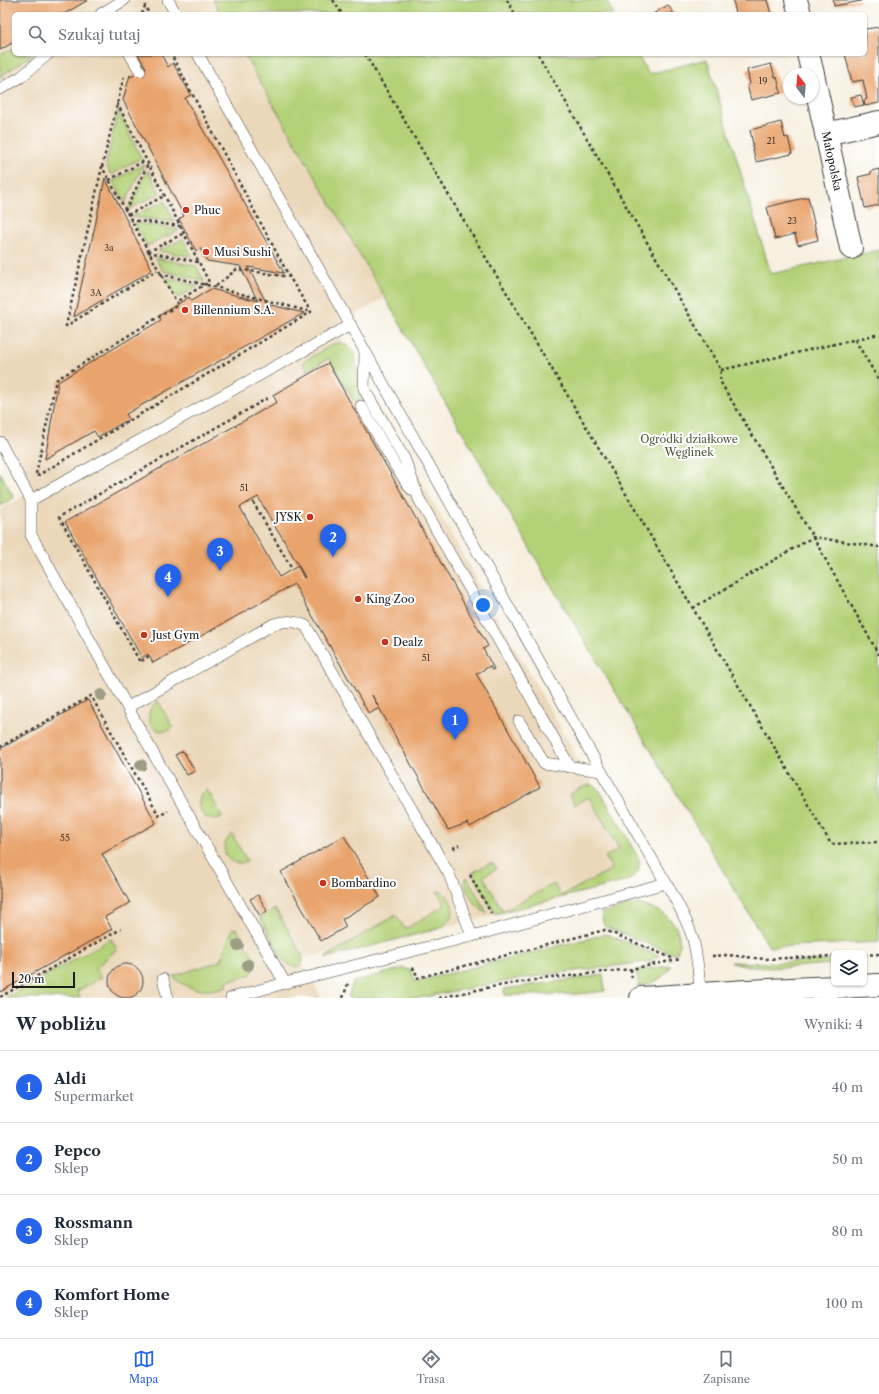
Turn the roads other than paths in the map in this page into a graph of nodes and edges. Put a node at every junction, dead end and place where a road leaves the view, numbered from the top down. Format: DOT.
graph roads {
  1 [pos="124,0"];
  2 [pos="168,0"];
  3 [pos="796,0"];
  4 [pos="106,12"];
  5 [pos="175,12"];
  6 [pos="799,12"];
  7 [pos="46,56"];
  8 [pos="131,56"];
  9 [pos="199,56"];
  10 [pos="808,56"];
  11 [pos="812,68"];
  12 [pos="140,71"];
  13 [pos="0,89"];
  14 [pos="819,102"];
  15 [pos="879,122"];
  16 [pos="826,134"];
  17 [pos="851,248"];
  18 [pos="351,324"];
  19 [pos="365,349"];
  20 [pos="361,406"];
  21 [pos="0,442"];
  22 [pos="418,499"];
  23 [pos="31,500"];
  24 [pos="128,708"];
  25 [pos="519,721"];
  26 [pos="570,767"];
  27 [pos="601,771"];
  28 [pos="666,883"];
  29 [pos="472,936"];
  30 [pos="163,979"];
  31 [pos="285,983"];
  32 [pos="879,985"];
  33 [pos="701,996"];
  34 [pos="168,998"];
  35 [pos="231,998"];
  36 [pos="641,998"];
  1 -- 4 [label="lane"];
  2 -- 5 [label="lane"];
  3 -- 6 [label="street"];
  7 -- 13 [label="lane"];
  8 -- 12 [label="lane"];
  9 -- 18 [label="lane"];
  10 -- 11 [label="street, Małopolska"];
  14 -- 16 [label="street, Małopolska"];
  15 -- 16 [label="street"];
  16 -- 17 [label="street, Małopolska"];
  18 -- 19 [label="lane"];
  18 -- 23 [label="lane"];
  19 -- 22 [label="lane"];
  19 -- 27 [label="lane"];
  20 -- 22 [label="lane"];
  21 -- 23 [label="lane"];
  22 -- 26 [label="lane"];
  23 -- 24 [label="lane"];
  24 -- 29 [label="lane"];
  24 -- 31 [label="lane"];
  25 -- 26 [label="lane"];
  26 -- 27 [label="lane"];
  27 -- 28 [label="lane"];
  28 -- 29 [label="lane"];
  28 -- 33 [label="lane"];
  29 -- 31 [label="lane"];
  30 -- 34 [label="lane"];
  31 -- 35 [label="lane"];
  32 -- 33 [label="street"];
  33 -- 36 [label="street"];
}
